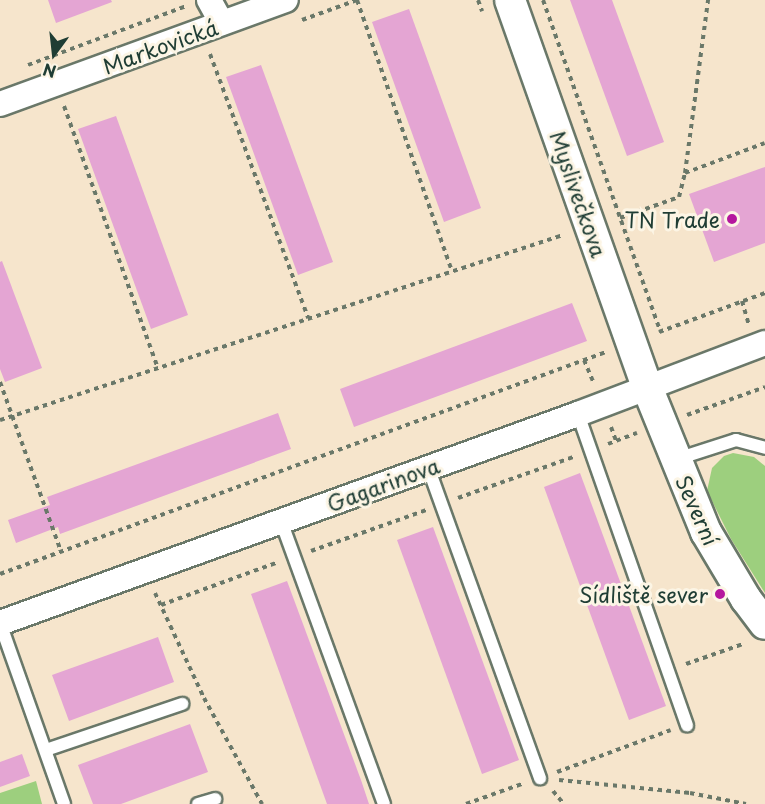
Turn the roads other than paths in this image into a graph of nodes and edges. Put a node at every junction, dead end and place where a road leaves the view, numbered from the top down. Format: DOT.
graph roads {
  1 [pos="209,0"];
  2 [pos="286,0"];
  3 [pos="510,0"];
  4 [pos="222,23"];
  5 [pos="0,104"];
  6 [pos="758,336"];
  7 [pos="647,387"];
  8 [pos="578,414"];
  9 [pos="765,448"];
  10 [pos="676,460"];
  11 [pos="429,467"];
  12 [pos="281,521"];
  13 [pos="0,623"];
  14 [pos="765,624"];
  15 [pos="182,704"];
  16 [pos="687,725"];
  17 [pos="45,750"];
  18 [pos="540,778"];
  19 [pos="215,799"];
  20 [pos="64,804"];
  21 [pos="198,804"];
  22 [pos="384,804"];
  1 -- 4 [label="street"];
  2 -- 4 [label="street, Markovická"];
  3 -- 7 [label="street, Myslivečkova"];
  4 -- 5 [label="street, Markovická"];
  6 -- 7 [label="street, Gagarinova"];
  7 -- 8 [label="street, Gagarinova"];
  7 -- 10 [label="street, Severní"];
  8 -- 11 [label="street, Gagarinova"];
  8 -- 16 [label="lane"];
  9 -- 10 [label="lane"];
  10 -- 14 [label="street, Severní"];
  11 -- 12 [label="street, Gagarinova"];
  11 -- 18 [label="lane"];
  12 -- 13 [label="street, Gagarinova"];
  12 -- 22 [label="lane"];
  13 -- 17 [label="lane"];
  15 -- 17 [label="lane"];
  17 -- 20 [label="lane"];
  19 -- 21 [label="lane"];
}
